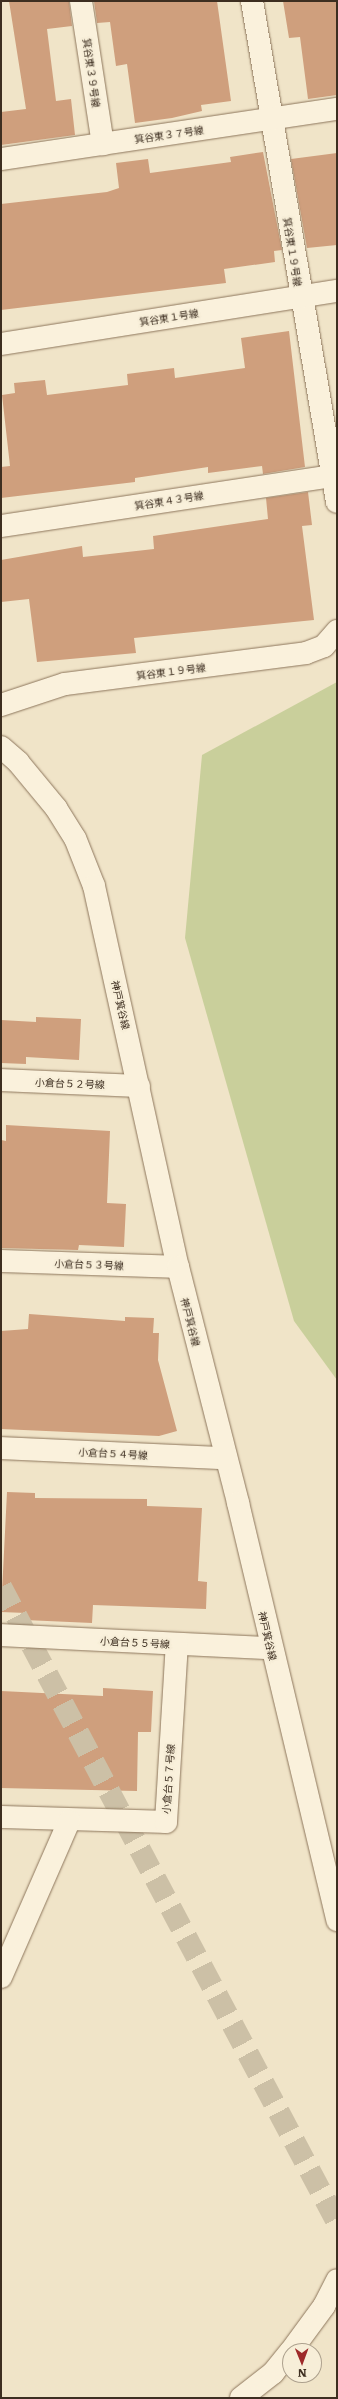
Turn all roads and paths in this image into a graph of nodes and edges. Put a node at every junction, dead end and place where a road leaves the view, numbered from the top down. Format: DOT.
graph roads {
  1 [pos="82,1"];
  2 [pos="252,1"];
  3 [pos="337,109"];
  4 [pos="271,119"];
  5 [pos="103,144"];
  6 [pos="1,159"];
  7 [pos="337,291"];
  8 [pos="300,297"];
  9 [pos="1,344"];
  10 [pos="334,475"];
  11 [pos="337,502"];
  12 [pos="1,526"];
  13 [pos="337,631"];
  14 [pos="1,705"];
  15 [pos="1,747"];
  16 [pos="1,1080"];
  17 [pos="139,1086"];
  18 [pos="1,1260"];
  19 [pos="178,1267"];
  20 [pos="1,1448"];
  21 [pos="225,1458"];
  22 [pos="1,1635"];
  23 [pos="177,1644"];
  24 [pos="270,1648"];
  25 [pos="1,1817"];
  26 [pos="69,1821"];
  27 [pos="337,1920"];
  28 [pos="1,1977"];
  29 [pos="337,2280"];
  30 [pos="297,2343"];
  31 [pos="282,2362"];
  32 [pos="241,2398"];
  1 -- 5 [label="street, 箕谷東３９号線"];
  2 -- 4 [label="street, 箕谷東１９号線"];
  3 -- 4 [label="street, 箕谷東３７号線"];
  4 -- 5 [label="street, 箕谷東３７号線"];
  4 -- 8 [label="street, 箕谷東１９号線"];
  5 -- 6 [label="street, 箕谷東３７号線"];
  7 -- 8 [label="street, 箕谷東１号線"];
  8 -- 9 [label="street, 箕谷東１号線"];
  8 -- 10 [label="street, 箕谷東１９号線"];
  10 -- 11 [label="street, 箕谷東１９号線"];
  10 -- 12 [label="street, 箕谷東４３号線"];
  13 -- 14 [label="street, 箕谷東１９号線"];
  15 -- 17 [label="street, 神戸箕谷線"];
  16 -- 17 [label="street, 小倉台５２号線"];
  17 -- 19 [label="street, 神戸箕谷線"];
  18 -- 19 [label="street, 小倉台５３号線"];
  19 -- 21 [label="street, 神戸箕谷線"];
  20 -- 21 [label="street, 小倉台５４号線"];
  21 -- 24 [label="street, 神戸箕谷線"];
  22 -- 23 [label="street, 小倉台５５号線"];
  23 -- 24 [label="street, 小倉台５５号線"];
  23 -- 26 [label="street, 小倉台５７号線"];
  24 -- 27 [label="street, 神戸箕谷線"];
  25 -- 26 [label="street, 小倉台５７号線"];
  26 -- 28 [label="street"];
  29 -- 30 [label="street"];
  31 -- 32 [label="street"];
}
